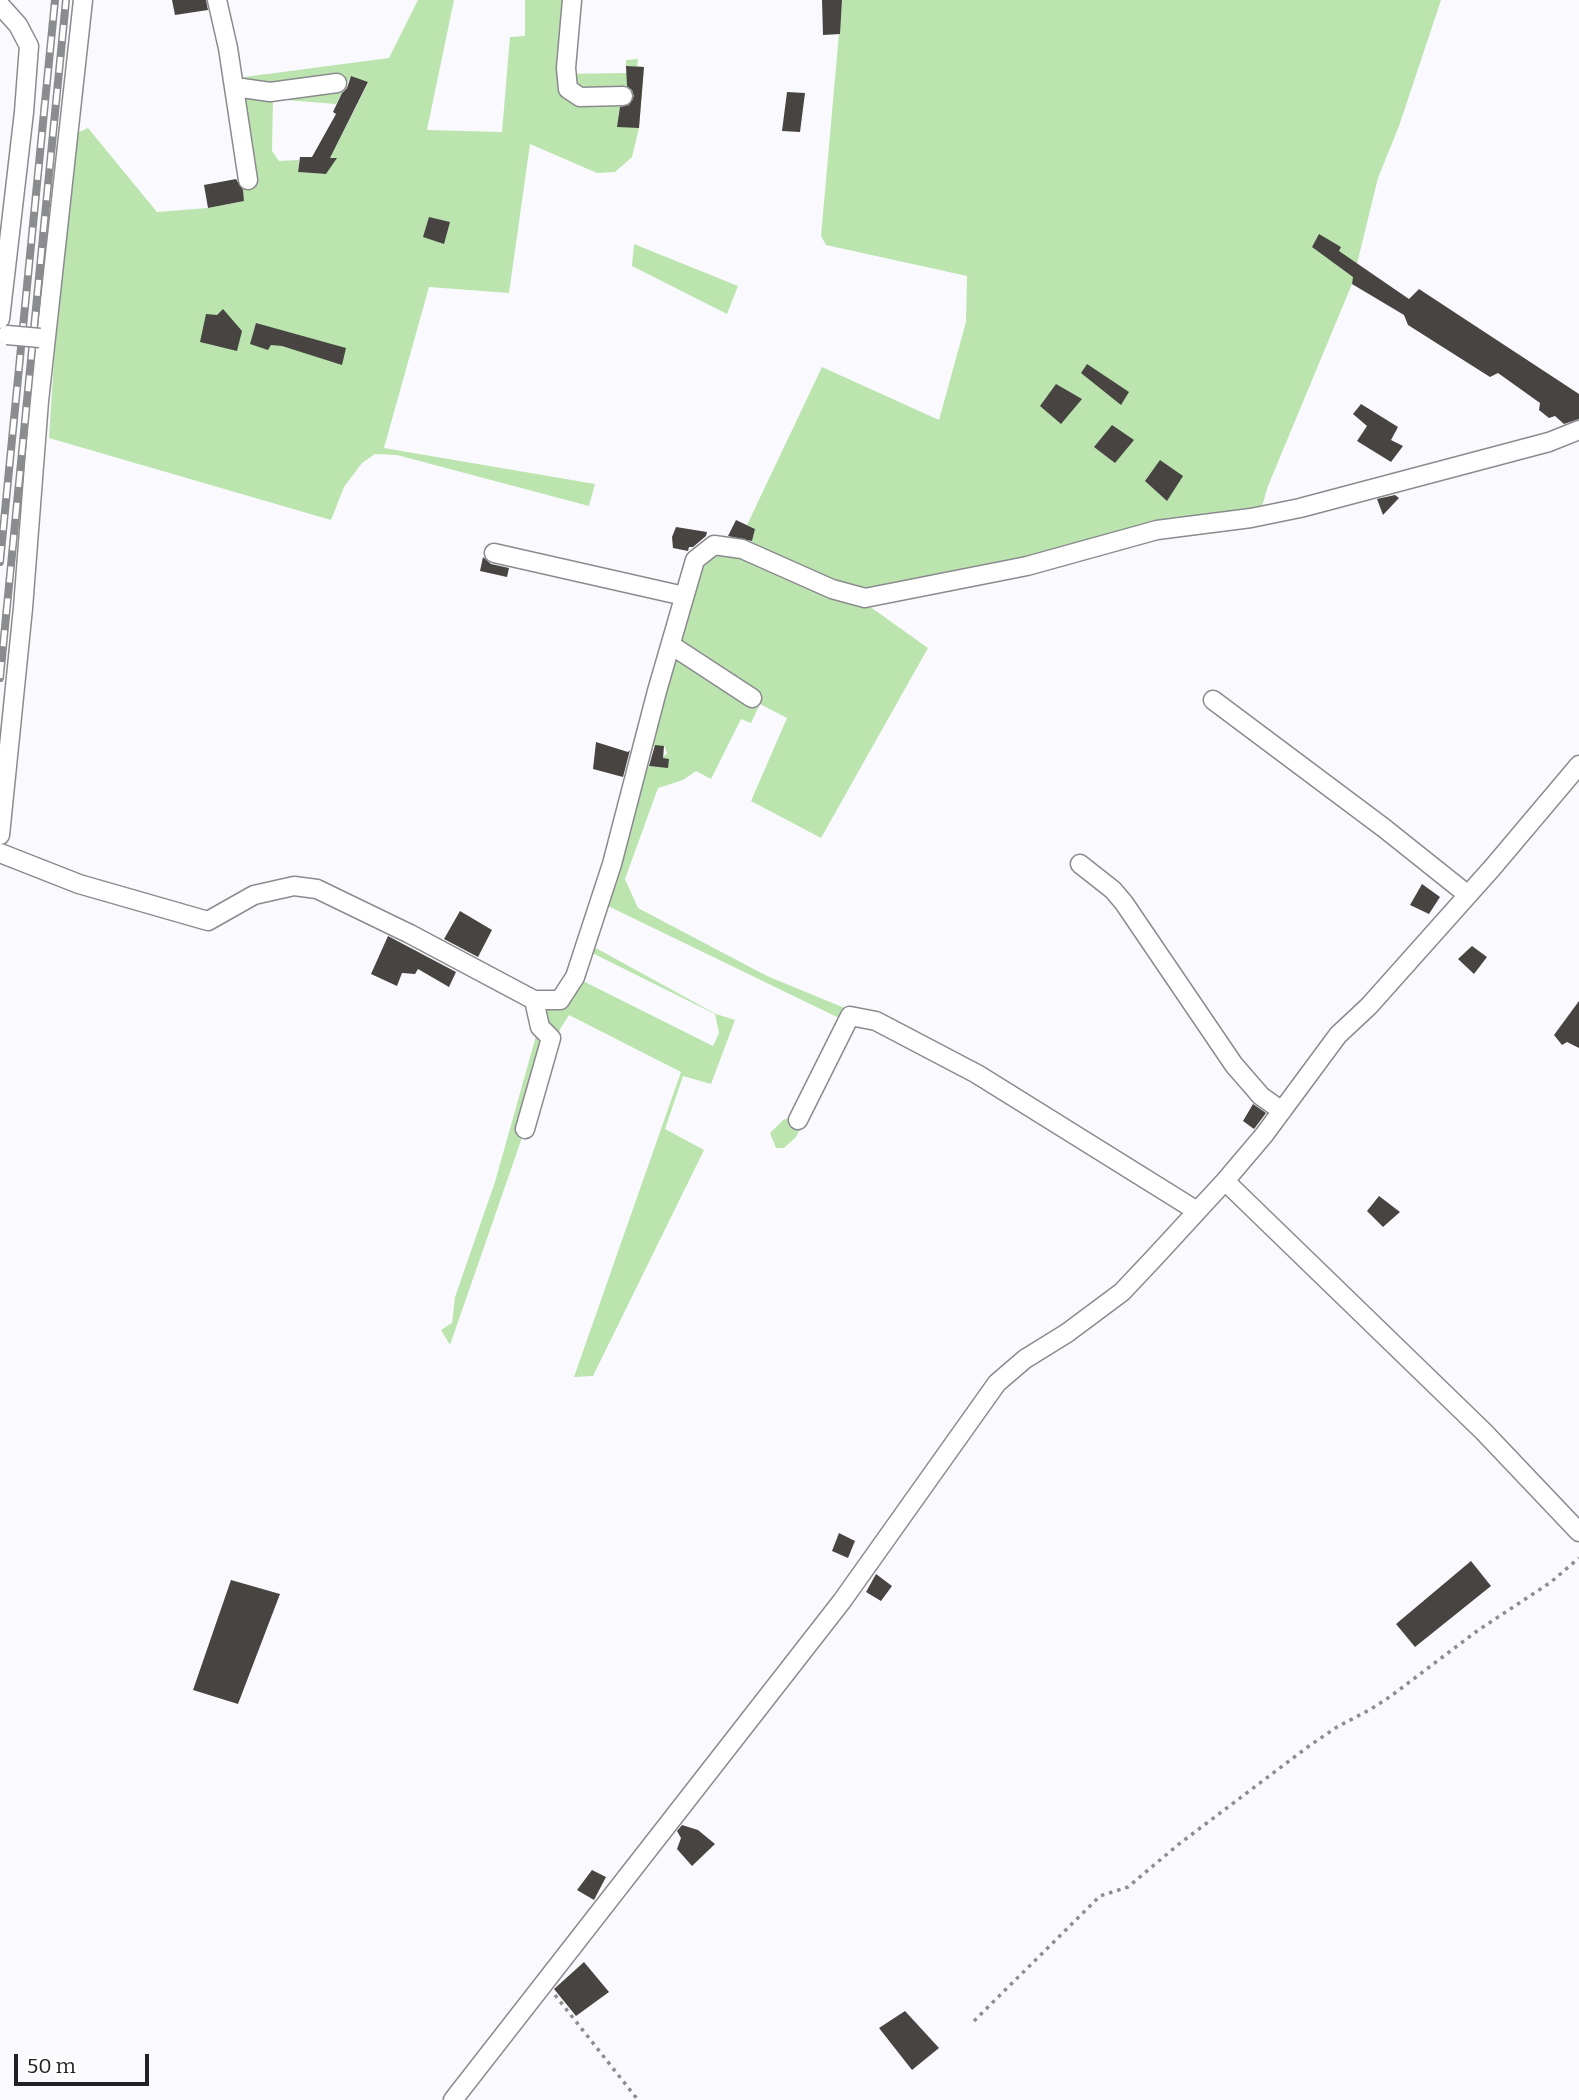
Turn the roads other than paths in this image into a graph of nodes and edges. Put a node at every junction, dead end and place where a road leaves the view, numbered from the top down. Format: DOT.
graph roads {
  1 [pos="83,0"];
  2 [pos="217,0"];
  3 [pos="572,0"];
  4 [pos="0,5"];
  5 [pos="337,83"];
  6 [pos="234,87"];
  7 [pos="623,96"];
  8 [pos="248,180"];
  9 [pos="2,330"];
  10 [pos="43,339"];
  11 [pos="1579,430"];
  12 [pos="494,553"];
  13 [pos="684,596"];
  14 [pos="671,645"];
  15 [pos="752,698"];
  16 [pos="1213,700"];
  17 [pos="1579,765"];
  18 [pos="0,835"];
  19 [pos="0,853"];
  20 [pos="1080,864"];
  21 [pos="1468,895"];
  22 [pos="534,1000"];
  23 [pos="1282,1111"];
  24 [pos="798,1121"];
  25 [pos="525,1129"];
  26 [pos="1225,1181"];
  27 [pos="1197,1212"];
  28 [pos="1579,1532"];
  29 [pos="453,2100"];
  1 -- 10 [label="street"];
  2 -- 6 [label="street"];
  3 -- 7 [label="street"];
  4 -- 9 [label="street"];
  5 -- 6 [label="street"];
  6 -- 8 [label="street"];
  9 -- 10 [label="street, bridge"];
  10 -- 18 [label="street"];
  11 -- 13 [label="street"];
  12 -- 13 [label="street"];
  13 -- 14 [label="street"];
  14 -- 15 [label="street"];
  14 -- 22 [label="street"];
  16 -- 21 [label="street"];
  17 -- 21 [label="street"];
  19 -- 22 [label="street"];
  20 -- 23 [label="street"];
  21 -- 23 [label="street"];
  22 -- 25 [label="street"];
  23 -- 26 [label="street"];
  24 -- 27 [label="street"];
  26 -- 27 [label="street"];
  26 -- 28 [label="street"];
  27 -- 29 [label="street"];
}
